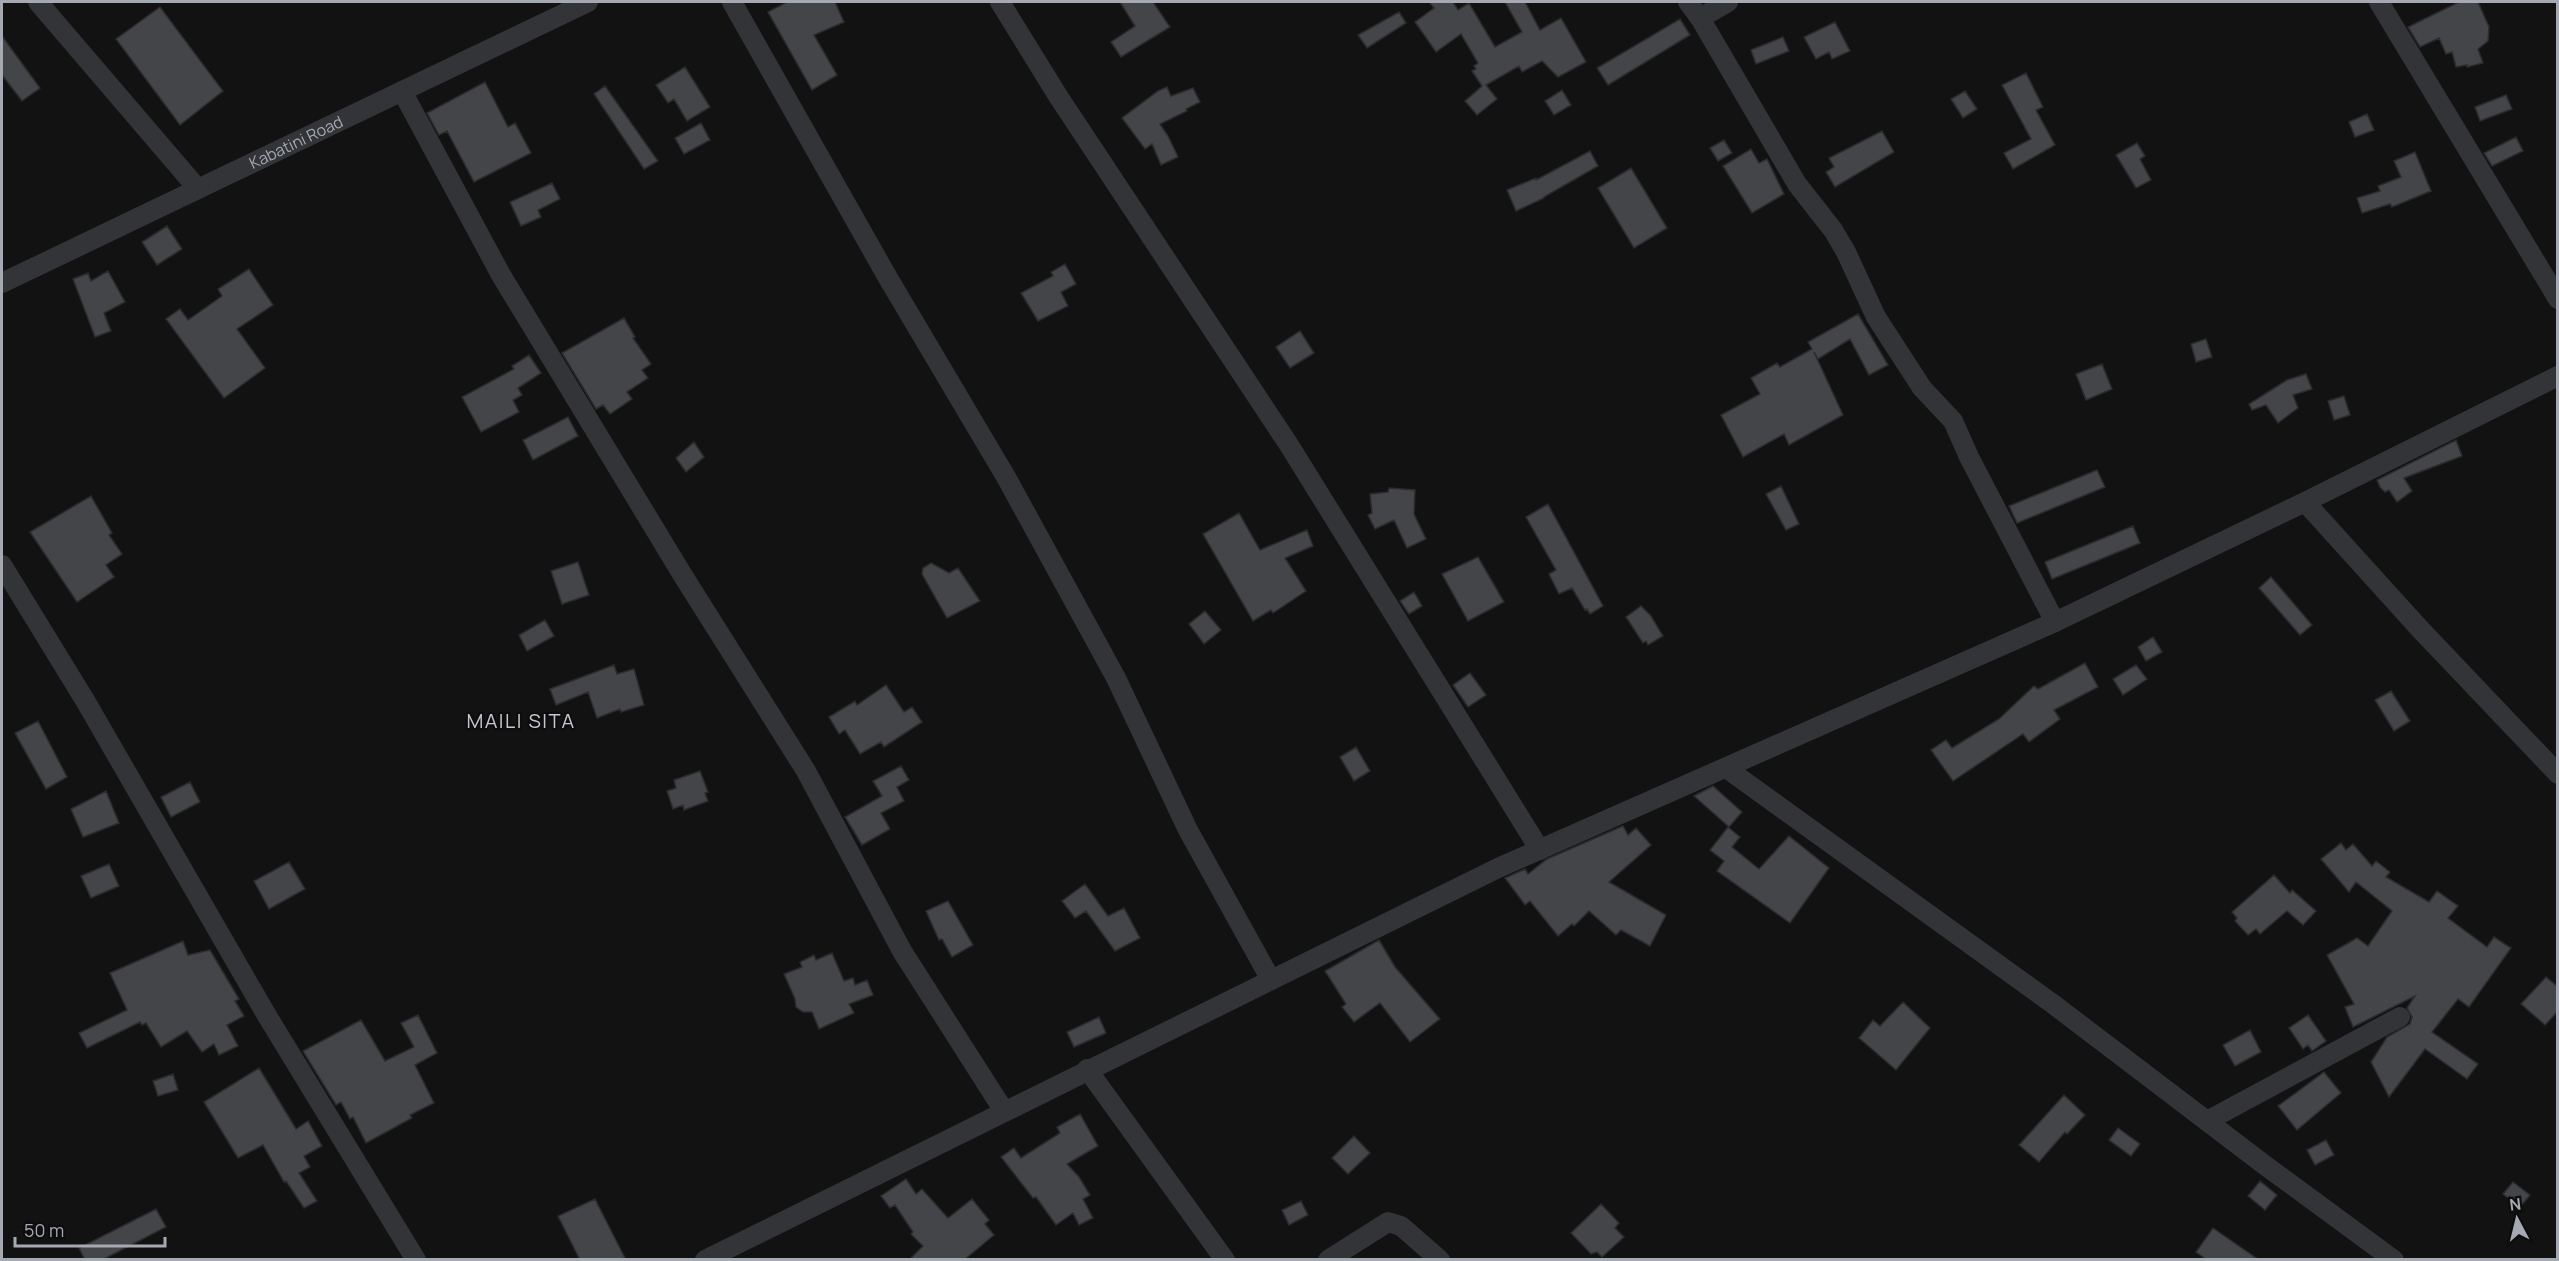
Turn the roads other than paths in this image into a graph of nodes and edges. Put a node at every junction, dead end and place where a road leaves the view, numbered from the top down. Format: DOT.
graph roads {
  1 [pos="38,2"];
  2 [pos="588,2"];
  3 [pos="732,2"];
  4 [pos="1000,2"];
  5 [pos="1688,2"];
  6 [pos="1728,2"];
  7 [pos="2379,2"];
  8 [pos="1700,18"];
  9 [pos="402,91"];
  10 [pos="198,189"];
  11 [pos="2,283"];
  12 [pos="2558,299"];
  13 [pos="2558,376"];
  14 [pos="2305,502"];
  15 [pos="2,565"];
  16 [pos="2055,622"];
  17 [pos="1726,768"];
  18 [pos="2558,774"];
  19 [pos="1540,850"];
  20 [pos="1271,980"];
  21 [pos="2400,1017"];
  22 [pos="1087,1069"];
  23 [pos="1004,1111"];
  24 [pos="2207,1121"];
  25 [pos="416,1260"];
  26 [pos="705,1260"];
  27 [pos="1225,1260"];
  28 [pos="1328,1260"];
  29 [pos="1440,1260"];
  30 [pos="2394,1260"];
  1 -- 10 [label="street"];
  2 -- 9 [label="street, Kabatini Road"];
  3 -- 20 [label="street"];
  4 -- 19 [label="street"];
  5 -- 8 [label="street"];
  6 -- 8 [label="street"];
  7 -- 12 [label="street"];
  8 -- 16 [label="street"];
  9 -- 10 [label="street, Kabatini Road"];
  9 -- 23 [label="street"];
  10 -- 11 [label="street, Kabatini Road"];
  13 -- 14 [label="street"];
  14 -- 16 [label="street"];
  14 -- 18 [label="street"];
  15 -- 25 [label="street"];
  16 -- 17 [label="street"];
  17 -- 19 [label="street"];
  17 -- 24 [label="street"];
  19 -- 20 [label="street"];
  20 -- 22 [label="street"];
  21 -- 24 [label="street"];
  22 -- 23 [label="street"];
  22 -- 27 [label="street"];
  23 -- 26 [label="street"];
  24 -- 30 [label="street"];
  28 -- 29 [label="street"];
}
